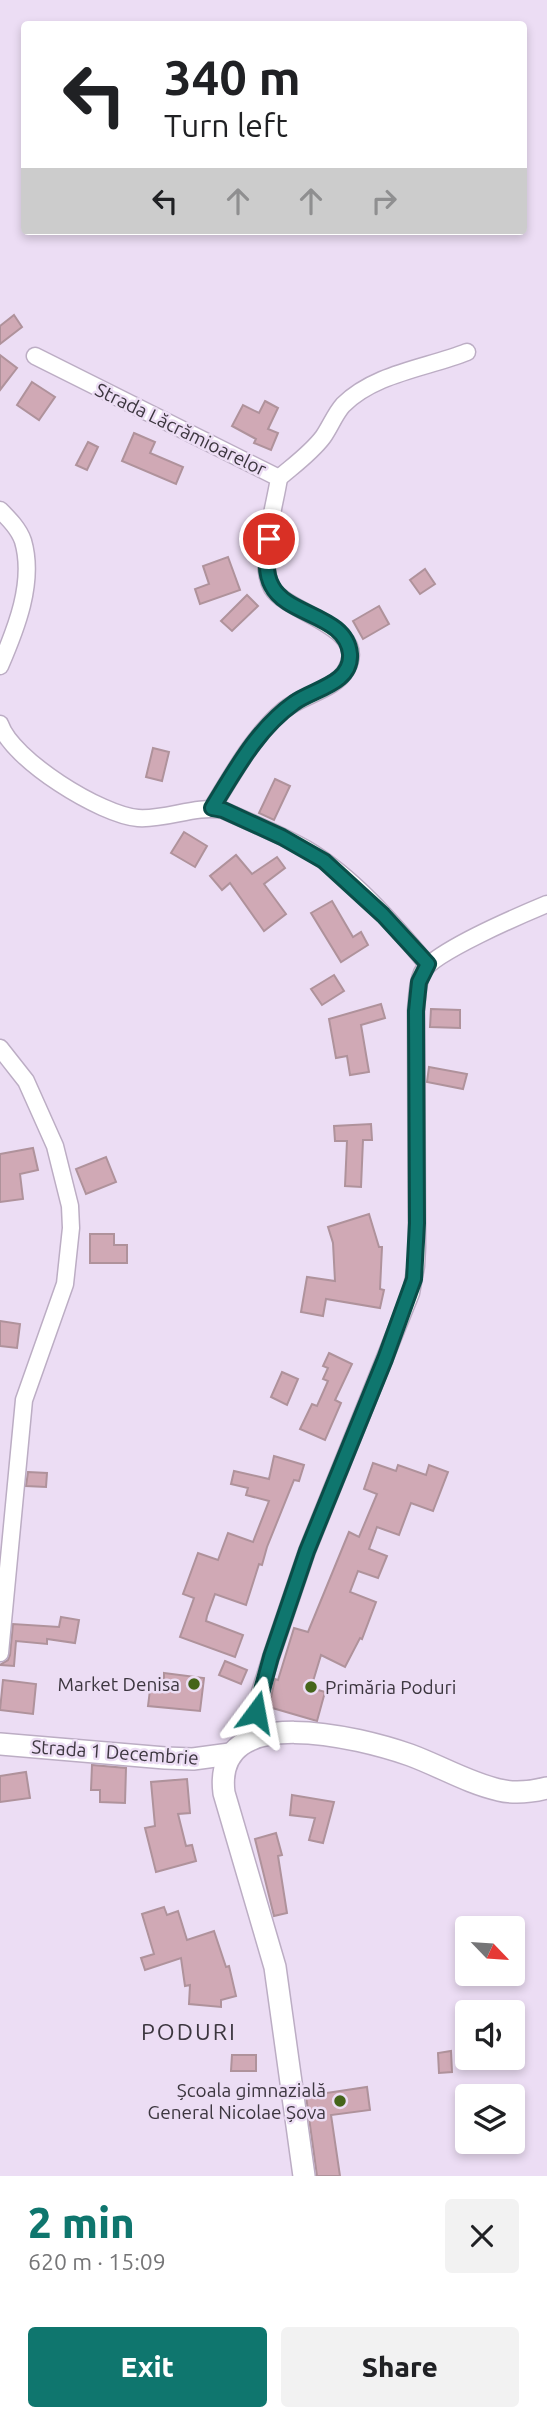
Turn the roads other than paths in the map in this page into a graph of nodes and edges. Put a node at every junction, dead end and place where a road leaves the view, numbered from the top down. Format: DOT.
graph roads {
  1 [pos="467,352"];
  2 [pos="35,356"];
  3 [pos="279,478"];
  4 [pos="0,510"];
  5 [pos="0,666"];
  6 [pos="0,724"];
  7 [pos="212,808"];
  8 [pos="547,904"];
  9 [pos="428,964"];
  10 [pos="0,1048"];
  11 [pos="0,1653"];
  12 [pos="254,1737"];
  13 [pos="0,1744"];
  14 [pos="230,1754"];
  15 [pos="547,1788"];
  16 [pos="304,2176"];
  1 -- 3 [label="street"];
  2 -- 3 [label="street, Strada Lăcrămioarelor"];
  3 -- 7 [label="street, Strada Lăcrămioarelor"];
  4 -- 5 [label="street"];
  6 -- 7 [label="street"];
  7 -- 9 [label="street"];
  8 -- 9 [label="street"];
  9 -- 12 [label="street"];
  10 -- 11 [label="street"];
  12 -- 14 [label="main road"];
  12 -- 15 [label="main road"];
  13 -- 14 [label="main road, Strada 1 Decembrie"];
  14 -- 16 [label="main road"];
}
